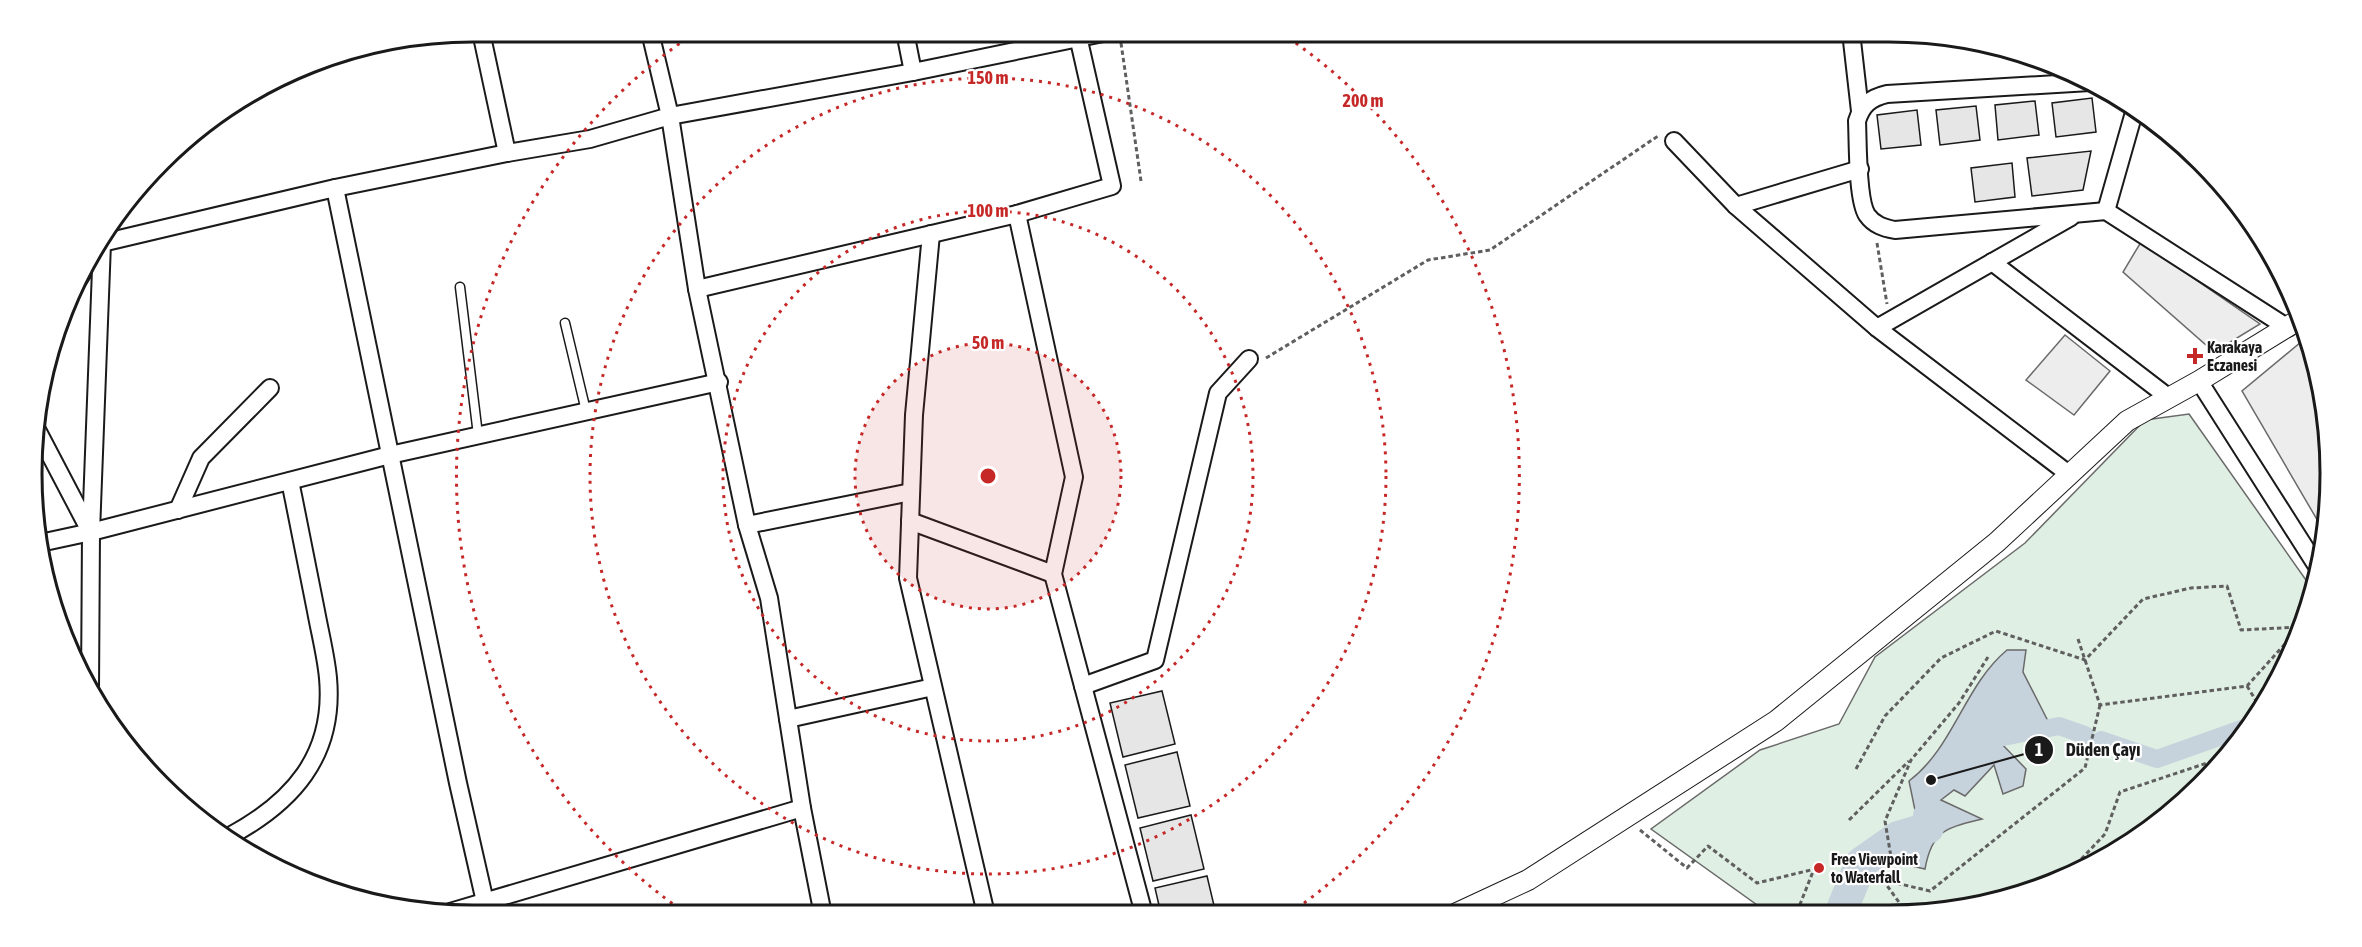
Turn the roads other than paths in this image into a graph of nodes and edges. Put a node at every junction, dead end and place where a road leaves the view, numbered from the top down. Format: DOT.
graph roads {
  1 [pos="483,42"];
  2 [pos="652,42"];
  3 [pos="907,42"];
  4 [pos="1043,42"];
  5 [pos="1079,42"];
  6 [pos="1852,42"];
  7 [pos="914,72"];
  8 [pos="2072,83"];
  9 [pos="1860,111"];
  10 [pos="670,116"];
  11 [pos="2132,118"];
  12 [pos="1674,141"];
  13 [pos="507,153"];
  14 [pos="1860,169"];
  15 [pos="335,188"];
  16 [pos="1736,207"];
  17 [pos="2106,211"];
  18 [pos="2077,213"];
  19 [pos="1017,214"];
  20 [pos="931,234"];
  21 [pos="112,239"];
  22 [pos="99,259"];
  23 [pos="1992,262"];
  24 [pos="460,287"];
  25 [pos="697,289"];
  26 [pos="565,323"];
  27 [pos="2293,323"];
  28 [pos="1883,324"];
  29 [pos="2293,325"];
  30 [pos="1249,359"];
  31 [pos="2199,381"];
  32 [pos="718,382"];
  33 [pos="270,388"];
  34 [pos="2168,397"];
  35 [pos="586,411"];
  36 [pos="478,435"];
  37 [pos="43,442"];
  38 [pos="390,455"];
  39 [pos="2070,475"];
  40 [pos="290,481"];
  41 [pos="911,492"];
  42 [pos="178,510"];
  43 [pos="910,521"];
  44 [pos="747,525"];
  45 [pos="91,532"];
  46 [pos="48,541"];
  47 [pos="2312,558"];
  48 [pos="1053,574"];
  49 [pos="90,671"];
  50 [pos="1083,686"];
  51 [pos="933,687"];
  52 [pos="788,719"];
  53 [pos="802,808"];
  54 [pos="235,833"];
  55 [pos="486,905"];
  56 [pos="496,905"];
  57 [pos="821,905"];
  58 [pos="984,905"];
  59 [pos="1142,905"];
  60 [pos="1474,905"];
  1 -- 13 [label="street"];
  2 -- 10 [label="street"];
  3 -- 7 [label="street"];
  4 -- 7 [label="street"];
  5 -- 19 [label="street"];
  6 -- 9 [label="street"];
  7 -- 10 [label="street"];
  8 -- 9 [label="street"];
  9 -- 14 [label="street"];
  10 -- 13 [label="street"];
  10 -- 25 [label="street"];
  11 -- 17 [label="street"];
  12 -- 16 [label="street"];
  13 -- 15 [label="street"];
  14 -- 16 [label="street"];
  14 -- 18 [label="street"];
  15 -- 21 [label="street"];
  15 -- 38 [label="street"];
  16 -- 28 [label="street"];
  17 -- 18 [label="street"];
  17 -- 27 [label="street"];
  18 -- 23 [label="street"];
  19 -- 20 [label="street"];
  19 -- 48 [label="street"];
  20 -- 25 [label="street"];
  20 -- 41 [label="street"];
  22 -- 45 [label="street"];
  23 -- 28 [label="street"];
  23 -- 34 [label="street"];
  24 -- 36 [label="lane"];
  25 -- 32 [label="street"];
  26 -- 35 [label="lane"];
  28 -- 39 [label="street"];
  29 -- 31 [label="street"];
  30 -- 50 [label="street"];
  31 -- 34 [label="street"];
  31 -- 47 [label="street"];
  32 -- 35 [label="street"];
  32 -- 44 [label="street"];
  33 -- 42 [label="street"];
  34 -- 39 [label="street"];
  35 -- 36 [label="street"];
  36 -- 38 [label="street"];
  37 -- 45 [label="street"];
  38 -- 40 [label="street"];
  38 -- 55 [label="street"];
  39 -- 60 [label="street"];
  40 -- 42 [label="street"];
  40 -- 54 [label="street"];
  41 -- 43 [label="street"];
  41 -- 44 [label="street"];
  42 -- 45 [label="street"];
  43 -- 48 [label="street"];
  43 -- 51 [label="street"];
  44 -- 52 [label="street"];
  45 -- 46 [label="street"];
  45 -- 49 [label="street"];
  48 -- 50 [label="street"];
  50 -- 59 [label="street"];
  51 -- 52 [label="street"];
  51 -- 58 [label="street"];
  52 -- 53 [label="street"];
  53 -- 56 [label="street"];
  53 -- 57 [label="street"];
}
